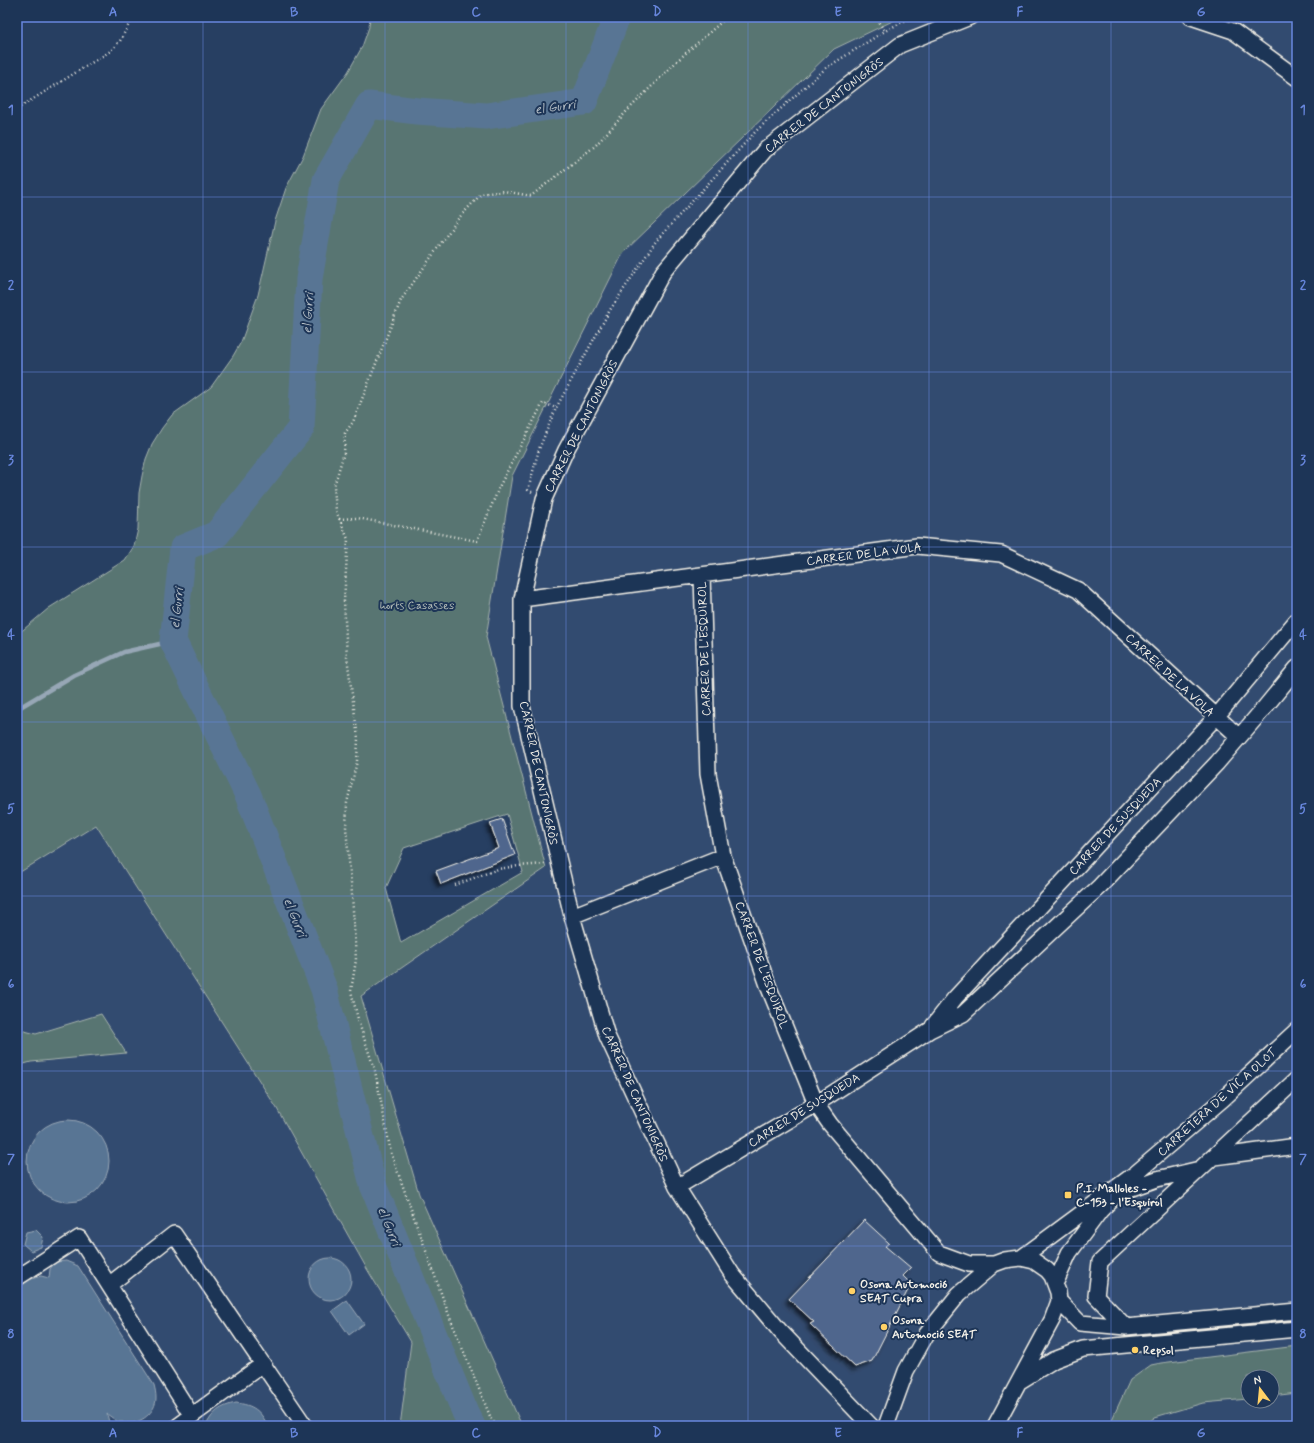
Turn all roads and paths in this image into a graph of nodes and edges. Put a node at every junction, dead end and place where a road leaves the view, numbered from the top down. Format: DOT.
graph roads {
  1 [pos="133,17"];
  2 [pos="727,17"];
  3 [pos="881,17"];
  4 [pos="970,17"];
  5 [pos="1191,17"];
  6 [pos="885,31"];
  7 [pos="1297,78"];
  8 [pos="17,109"];
  9 [pos="556,408"];
  10 [pos="339,519"];
  11 [pos="702,575"];
  12 [pos="522,599"];
  13 [pos="1297,620"];
  14 [pos="1297,668"];
  15 [pos="1216,717"];
  16 [pos="1239,737"];
  17 [pos="723,856"];
  18 [pos="533,864"];
  19 [pos="455,885"];
  20 [pos="572,916"];
  21 [pos="930,1030"];
  22 [pos="1297,1030"];
  23 [pos="1297,1078"];
  24 [pos="816,1104"];
  25 [pos="1297,1146"];
  26 [pos="1214,1157"];
  27 [pos="1200,1169"];
  28 [pos="1136,1173"];
  29 [pos="677,1187"];
  30 [pos="1118,1193"];
  31 [pos="1021,1258"];
  32 [pos="994,1264"];
  33 [pos="17,1278"];
  34 [pos="1055,1284"];
  35 [pos="109,1285"];
  36 [pos="1059,1301"];
  37 [pos="1297,1312"];
  38 [pos="1126,1327"];
  39 [pos="1297,1329"];
  40 [pos="263,1364"];
  41 [pos="1020,1381"];
  42 [pos="192,1416"];
  43 [pos="178,1426"];
  44 [pos="305,1426"];
  45 [pos="496,1426"];
  46 [pos="871,1426"];
  47 [pos="886,1426"];
  48 [pos="995,1426"];
  1 -- 8 [label="path"];
  2 -- 10 [label="path"];
  3 -- 6 [label="path"];
  4 -- 12 [label="street, CARRER DE CANTONIGRÒS"];
  5 -- 7 [label="street"];
  9 -- 10 [label="path"];
  10 -- 45 [label="path"];
  11 -- 12 [label="street, CARRER DE LA VOLA"];
  11 -- 15 [label="street, CARRER DE LA VOLA"];
  11 -- 17 [label="street, CARRER DE L'ESQUIROL"];
  12 -- 20 [label="street, CARRER DE CANTONIGRÒS"];
  13 -- 15 [label="street, CARRER DE SUSQUEDA"];
  14 -- 16 [label="street, CARRER DE SUSQUEDA"];
  15 -- 16 [label="street, CARRER DE LA VOLA"];
  15 -- 21 [label="street, CARRER DE SUSQUEDA"];
  16 -- 21 [label="street, CARRER DE SUSQUEDA"];
  17 -- 20 [label="street"];
  17 -- 24 [label="street, CARRER DE L'ESQUIROL"];
  18 -- 19 [label="path"];
  20 -- 29 [label="street, CARRER DE CANTONIGRÒS"];
  21 -- 24 [label="street, CARRER DE SUSQUEDA"];
  22 -- 28 [label="street, CARRETERA DE VIC A OLOT"];
  23 -- 26 [label="street"];
  24 -- 29 [label="street, CARRER DE SUSQUEDA"];
  24 -- 32 [label="street, CARRER DE L'ESQUIROL"];
  25 -- 26 [label="street"];
  26 -- 27 [label="street"];
  27 -- 30 [label="street"];
  27 -- 38 [label="street"];
  28 -- 30 [label="street, CARRETERA DE VIC A OLOT"];
  28 -- 31 [label="street, CARRETERA DE VIC A OLOT"];
  29 -- 46 [label="street, CARRER DE CANTONIGRÒS"];
  30 -- 34 [label="street, CARRETERA DE VIC A OLOT"];
  31 -- 32 [label="street"];
  31 -- 34 [label="street"];
  32 -- 47 [label="street"];
  33 -- 35 [label="street"];
  34 -- 36 [label="street"];
  35 -- 40 [label="street"];
  35 -- 42 [label="street"];
  36 -- 38 [label="street"];
  36 -- 41 [label="street"];
  37 -- 38 [label="street"];
  39 -- 41 [label="street"];
  40 -- 42 [label="street"];
  40 -- 44 [label="street"];
  41 -- 48 [label="street"];
  42 -- 43 [label="street"];
}
